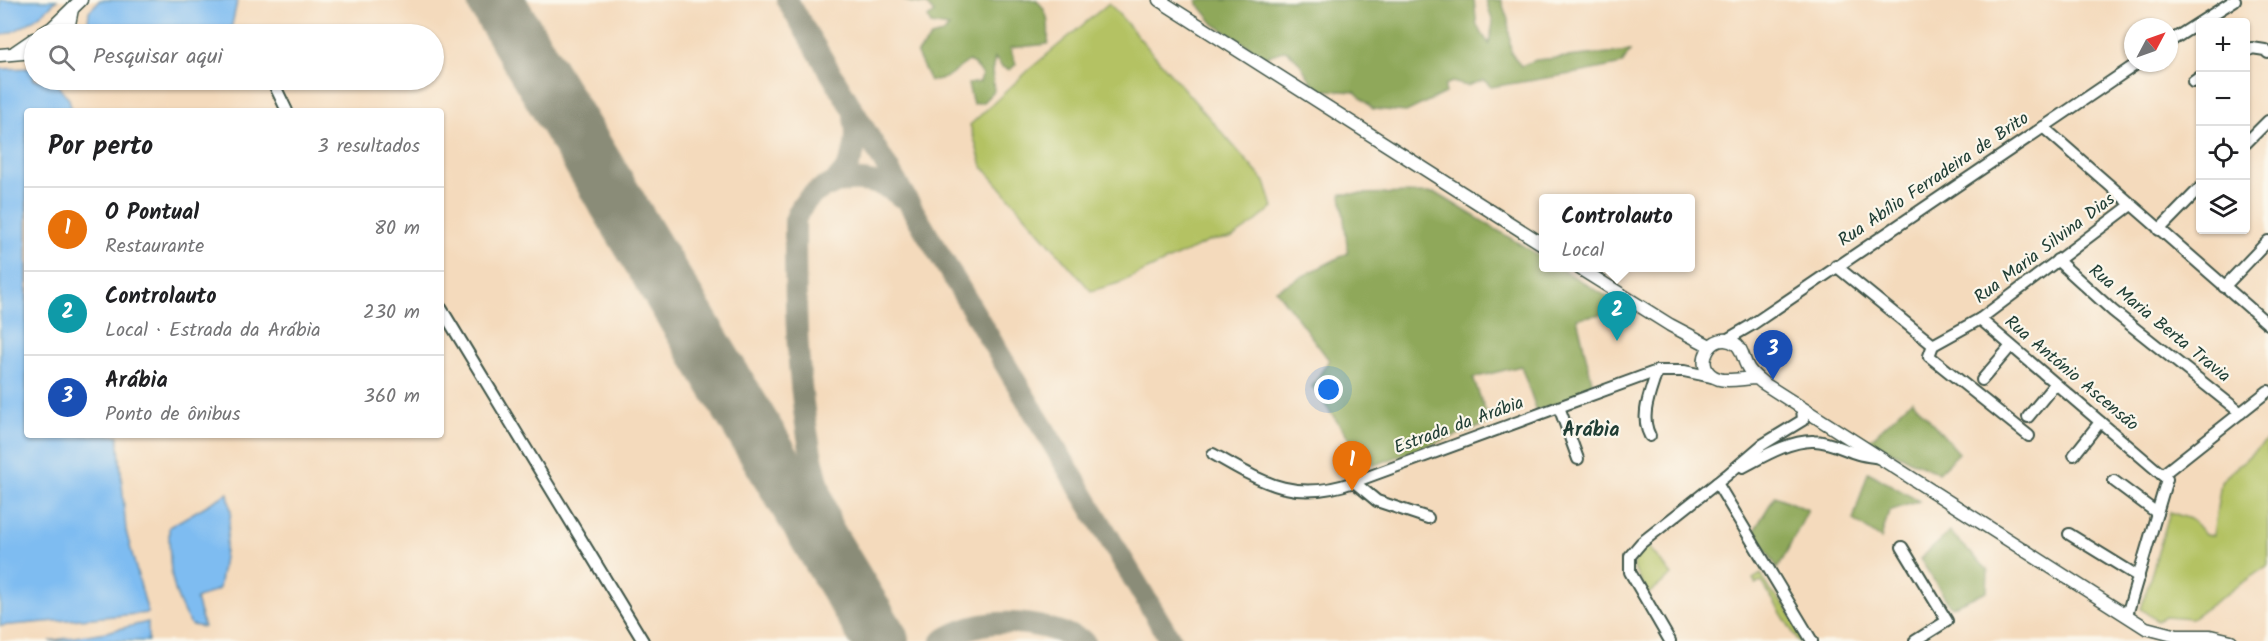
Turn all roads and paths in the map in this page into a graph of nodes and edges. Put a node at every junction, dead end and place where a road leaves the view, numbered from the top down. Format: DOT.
graph roads {
  1 [pos="1159,0"];
  2 [pos="2235,0"];
  3 [pos="76,5"];
  4 [pos="55,24"];
  5 [pos="70,24"];
  6 [pos="2178,36"];
  7 [pos="24,46"];
  8 [pos="2250,49"];
  9 [pos="15,52"];
  10 [pos="24,52"];
  11 [pos="2268,53"];
  12 [pos="0,55"];
  13 [pos="2125,72"];
  14 [pos="277,90"];
  15 [pos="286,108"];
  16 [pos="2268,121"];
  17 [pos="2043,127"];
  18 [pos="2250,139"];
  19 [pos="2196,192"];
  20 [pos="2131,205"];
  21 [pos="2158,230"];
  22 [pos="2268,241"];
  23 [pos="1539,242"];
  24 [pos="2057,260"];
  25 [pos="1836,266"];
  26 [pos="1587,272"];
  27 [pos="2224,287"];
  28 [pos="444,313"];
  29 [pos="1980,319"];
  30 [pos="2268,324"];
  31 [pos="1750,326"];
  32 [pos="1726,340"];
  33 [pos="1933,345"];
  34 [pos="2011,346"];
  35 [pos="1742,353"];
  36 [pos="1706,354"];
  37 [pos="1657,371"];
  38 [pos="1684,371"];
  39 [pos="1713,377"];
  40 [pos="1733,378"];
  41 [pos="1756,378"];
  42 [pos="1982,380"];
  43 [pos="2055,384"];
  44 [pos="2268,391"];
  45 [pos="1559,407"];
  46 [pos="1802,408"];
  47 [pos="2241,412"];
  48 [pos="2028,417"];
  49 [pos="2100,422"];
  50 [pos="1650,436"];
  51 [pos="2029,436"];
  52 [pos="1213,454"];
  53 [pos="2074,455"];
  54 [pos="1879,458"];
  55 [pos="1578,459"];
  56 [pos="1727,475"];
  57 [pos="2162,475"];
  58 [pos="2114,481"];
  59 [pos="1354,482"];
  60 [pos="1718,483"];
  61 [pos="2157,513"];
  62 [pos="1428,518"];
  63 [pos="2069,534"];
  64 [pos="1902,547"];
  65 [pos="2139,577"];
  66 [pos="2127,615"];
  67 [pos="2192,637"];
  68 [pos="643,641"];
  69 [pos="1670,641"];
  70 [pos="1812,641"];
  71 [pos="1916,641"];
  72 [pos="2207,641"];
  73 [pos="2231,641"];
  1 -- 23 [label="street"];
  2 -- 6 [label="street"];
  3 -- 4 [label="street"];
  3 -- 5 [label="street"];
  7 -- 9 [label="street"];
  8 -- 11 [label="street"];
  9 -- 10 [label="street"];
  9 -- 12 [label="street"];
  13 -- 17 [label="street, Rua Abílio Ferradeira de Brito"];
  14 -- 15 [label="street"];
  16 -- 18 [label="street"];
  17 -- 20 [label="street"];
  17 -- 25 [label="street, Rua Abílio Ferradeira de Brito"];
  19 -- 21 [label="street"];
  20 -- 21 [label="street"];
  20 -- 24 [label="street, Rua Maria Silvina Dias"];
  21 -- 27 [label="street"];
  22 -- 27 [label="street"];
  24 -- 29 [label="street, Rua Maria Silvina Dias"];
  24 -- 47 [label="street, Rua Maria Berta Travia"];
  25 -- 31 [label="street, Rua Abílio Ferradeira de Brito"];
  25 -- 33 [label="street"];
  26 -- 36 [label="street"];
  27 -- 30 [label="street"];
  28 -- 68 [label="street"];
  29 -- 33 [label="street, Rua António Ascensão"];
  29 -- 34 [label="street, Rua António Ascensão"];
  31 -- 32 [label="street, Rua Abílio Ferradeira de Brito"];
  31 -- 35 [label="street"];
  32 -- 35 [label="street"];
  32 -- 36 [label="street"];
  33 -- 51 [label="street"];
  34 -- 42 [label="street"];
  34 -- 43 [label="street, Rua António Ascensão"];
  35 -- 40 [label="street"];
  35 -- 41 [label="street"];
  36 -- 38 [label="street"];
  36 -- 39 [label="street"];
  37 -- 38 [label="street, Estrada da Arábia"];
  37 -- 45 [label="street, Estrada da Arábia"];
  37 -- 50 [label="street"];
  38 -- 39 [label="street"];
  39 -- 40 [label="street"];
  40 -- 41 [label="street"];
  41 -- 46 [label="street"];
  43 -- 48 [label="street"];
  43 -- 49 [label="street, Rua António Ascensão"];
  44 -- 47 [label="street"];
  45 -- 55 [label="street"];
  45 -- 59 [label="street, Estrada da Arábia"];
  46 -- 54 [label="street"];
  46 -- 56 [label="street"];
  47 -- 57 [label="street"];
  49 -- 53 [label="street"];
  49 -- 57 [label="street, Rua António Ascensão"];
  52 -- 59 [label="street, Estrada da Arábia"];
  54 -- 56 [label="street"];
  54 -- 66 [label="street"];
  56 -- 60 [label="street"];
  57 -- 61 [label="street"];
  58 -- 61 [label="street"];
  59 -- 62 [label="street"];
  60 -- 69 [label="street"];
  60 -- 70 [label="street"];
  61 -- 65 [label="street"];
  63 -- 65 [label="street"];
  64 -- 71 [label="street"];
  65 -- 66 [label="street"];
  66 -- 67 [label="street"];
  67 -- 72 [label="street"];
  67 -- 73 [label="street"];
}
